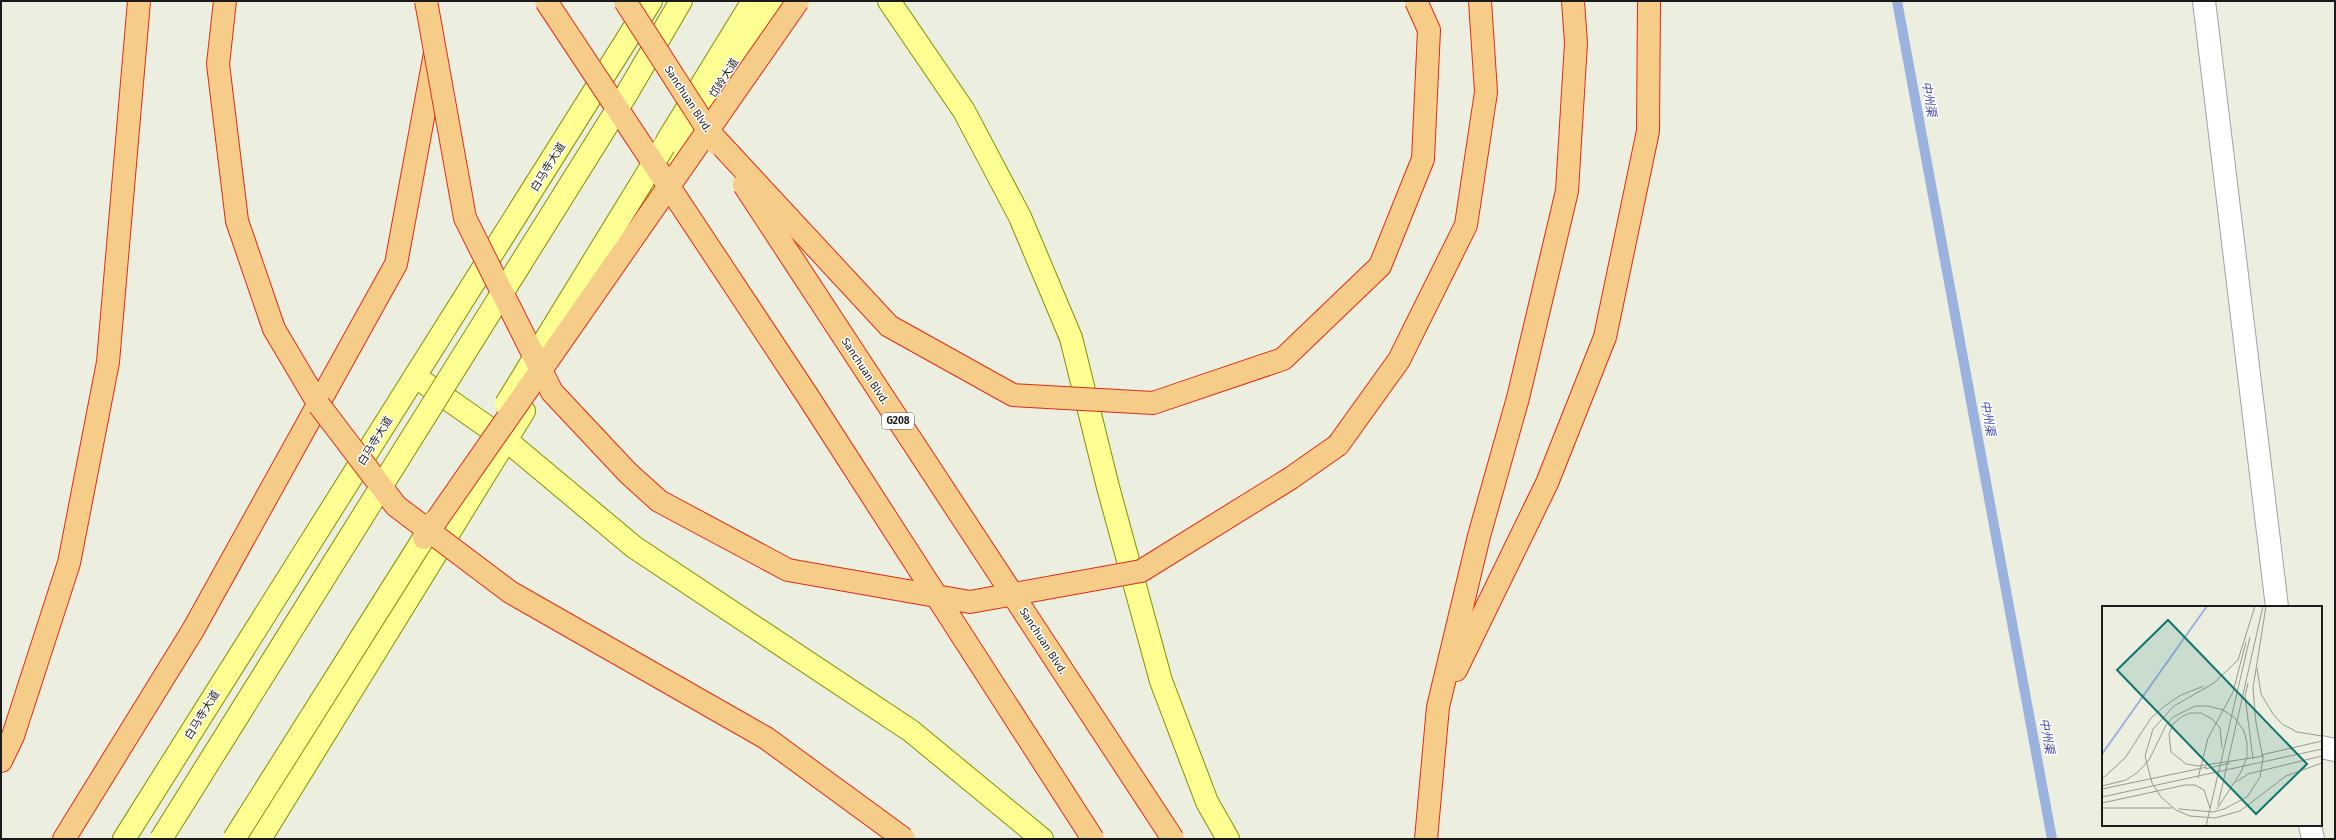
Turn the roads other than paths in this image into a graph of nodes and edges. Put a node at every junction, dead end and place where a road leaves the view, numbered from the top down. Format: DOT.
graph roads {
  1 [pos="138,1"];
  2 [pos="225,1"];
  3 [pos="426,1"];
  4 [pos="546,1"];
  5 [pos="625,1"];
  6 [pos="651,1"];
  7 [pos="680,1"];
  8 [pos="753,1"];
  9 [pos="772,1"];
  10 [pos="798,1"];
  11 [pos="889,1"];
  12 [pos="1416,1"];
  13 [pos="1480,1"];
  14 [pos="1573,1"];
  15 [pos="1649,1"];
  16 [pos="2204,1"];
  17 [pos="435,52"];
  18 [pos="710,133"];
  19 [pos="670,150"];
  20 [pos="416,377"];
  21 [pos="506,440"];
  22 [pos="424,538"];
  23 [pos="2277,606"];
  24 [pos="1438,707"];
  25 [pos="2322,747"];
  26 [pos="2335,750"];
  27 [pos="1,761"];
  28 [pos="2310,826"];
  29 [pos="64,839"];
  30 [pos="124,839"];
  31 [pos="161,839"];
  32 [pos="234,839"];
  33 [pos="260,839"];
  34 [pos="904,839"];
  35 [pos="1042,839"];
  36 [pos="1093,839"];
  37 [pos="1174,839"];
  38 [pos="1228,839"];
  39 [pos="1426,839"];
  40 [pos="2313,839"];
  1 -- 27 [label="highway"];
  2 -- 34 [label="highway, bridge"];
  3 -- 17 [label="highway, bridge"];
  4 -- 36 [label="highway, bridge"];
  5 -- 18 [label="highway, Sanchuan Blvd. / G208, bridge"];
  6 -- 20 [label="main road, 白马寺大道"];
  7 -- 31 [label="main road, bridge"];
  8 -- 19 [label="main road, 邙岭大道"];
  9 -- 19 [label="main road, 邙岭大道"];
  10 -- 22 [label="highway, bridge"];
  11 -- 38 [label="main road"];
  12 -- 18 [label="highway, bridge"];
  13 -- 17 [label="highway, bridge"];
  14 -- 24 [label="highway"];
  15 -- 24 [label="highway"];
  16 -- 23 [label="street"];
  17 -- 29 [label="highway, bridge"];
  18 -- 37 [label="highway, Sanchuan Blvd. / G208, bridge"];
  19 -- 21 [label="main road"];
  19 -- 22 [label="main road, bridge"];
  20 -- 21 [label="main road"];
  20 -- 30 [label="main road, 白马寺大道"];
  21 -- 33 [label="main road"];
  21 -- 35 [label="main road"];
  22 -- 32 [label="main road, bridge"];
  24 -- 39 [label="highway"];
  25 -- 26 [label="street"];
  28 -- 40 [label="street"];
}
